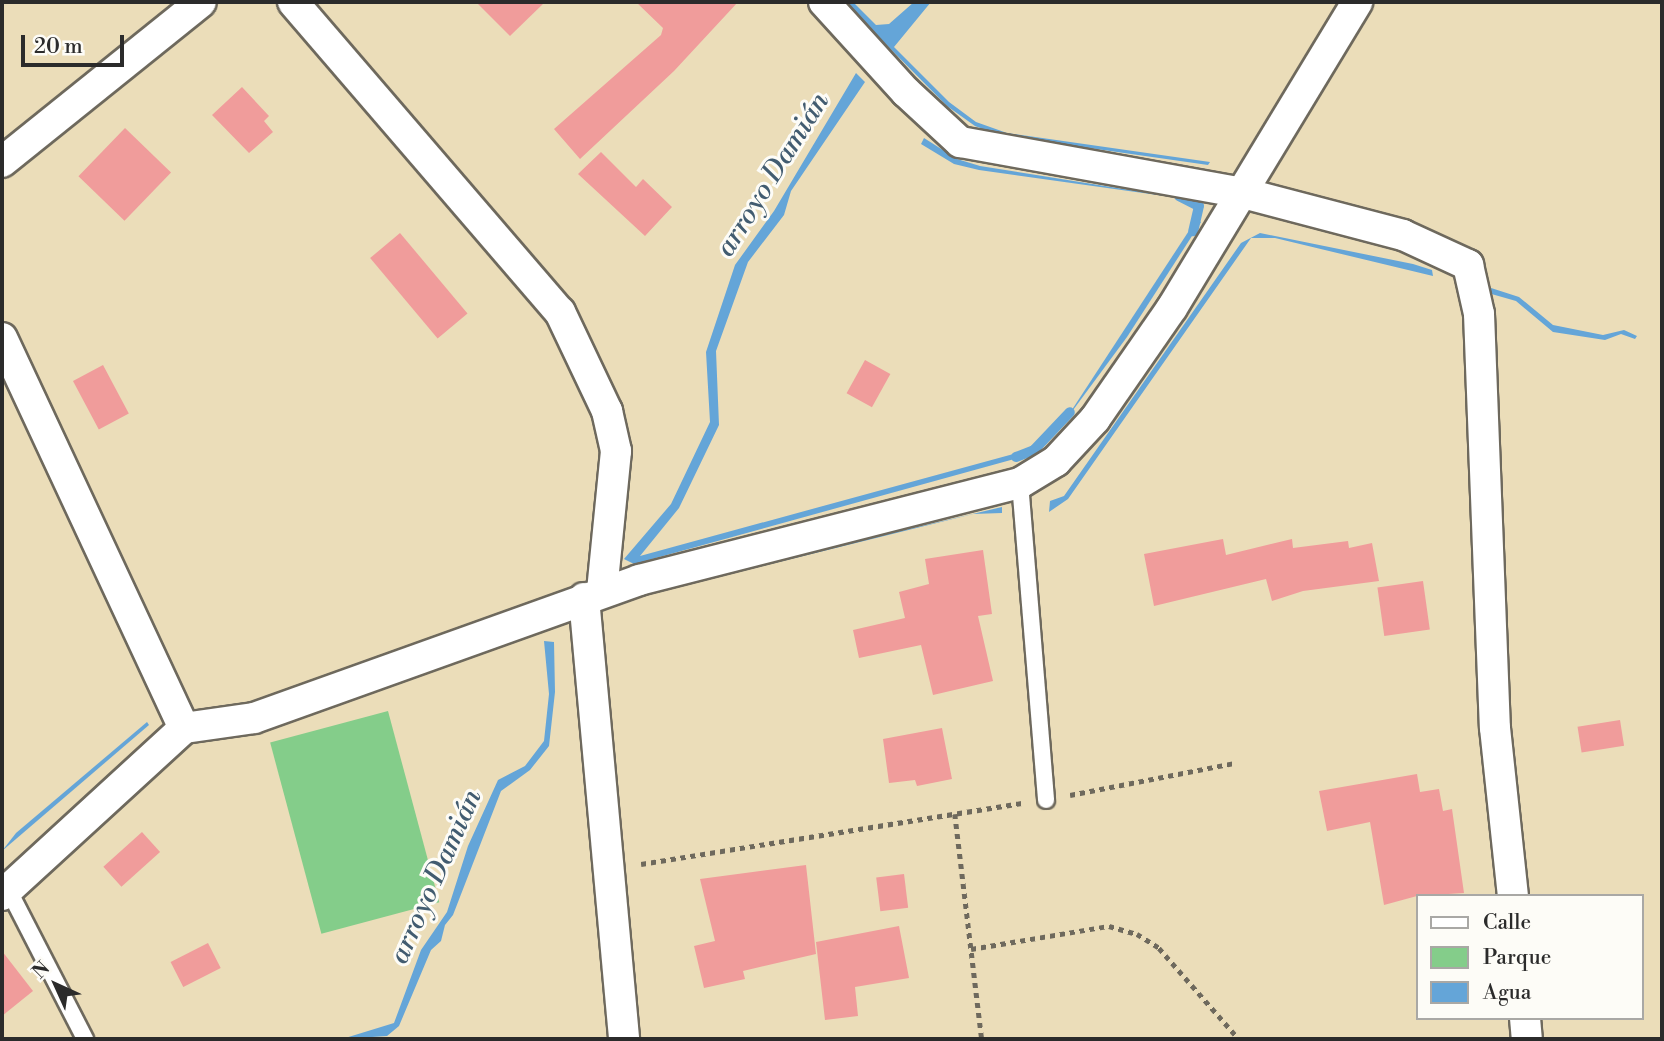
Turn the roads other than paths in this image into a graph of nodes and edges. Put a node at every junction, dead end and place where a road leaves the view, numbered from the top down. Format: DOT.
graph roads {
  1 [pos="201,2"];
  2 [pos="293,2"];
  3 [pos="824,2"];
  4 [pos="1357,2"];
  5 [pos="2,162"];
  6 [pos="1243,193"];
  7 [pos="2,338"];
  8 [pos="1020,482"];
  9 [pos="593,595"];
  10 [pos="184,728"];
  11 [pos="1046,800"];
  12 [pos="5,892"];
  13 [pos="1513,894"];
  14 [pos="1525,1020"];
  15 [pos="85,1039"];
  16 [pos="624,1039"];
  17 [pos="1527,1039"];
  1 -- 5 [label="street"];
  2 -- 9 [label="street"];
  3 -- 6 [label="street"];
  4 -- 6 [label="street"];
  6 -- 8 [label="street"];
  6 -- 13 [label="street"];
  7 -- 10 [label="street"];
  8 -- 9 [label="street"];
  8 -- 11 [label="lane"];
  9 -- 10 [label="street"];
  9 -- 16 [label="street"];
  10 -- 12 [label="street"];
  12 -- 15 [label="lane"];
  14 -- 17 [label="street"];
}
